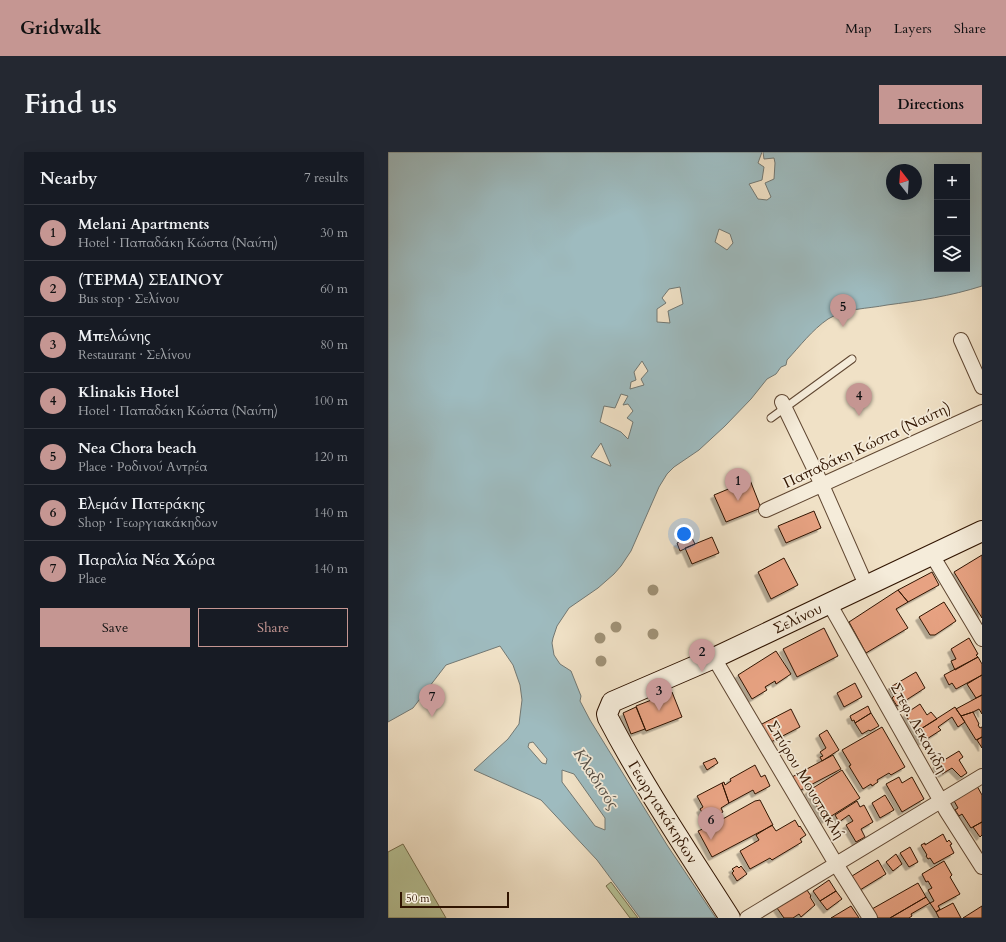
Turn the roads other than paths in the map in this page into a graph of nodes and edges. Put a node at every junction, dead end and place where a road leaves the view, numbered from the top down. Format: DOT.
graph roads {
  1 [pos="961,340"];
  2 [pos="852,359"];
  3 [pos="982,387"];
  4 [pos="784,405"];
  5 [pos="982,412"];
  6 [pos="771,418"];
  7 [pos="822,485"];
  8 [pos="766,510"];
  9 [pos="982,531"];
  10 [pos="932,555"];
  11 [pos="866,585"];
  12 [pos="829,603"];
  13 [pos="982,639"];
  14 [pos="714,658"];
  15 [pos="612,702"];
  16 [pos="982,776"];
  17 [pos="940,801"];
  18 [pos="836,864"];
  19 [pos="982,867"];
  20 [pos="730,918"];
  21 [pos="747,918"];
  22 [pos="870,918"];
  1 -- 3 [label="street"];
  2 -- 4 [label="lane"];
  4 -- 6 [label="lane"];
  4 -- 7 [label="street"];
  5 -- 7 [label="street, Παπαδάκη Κώστα (Ναύτη)"];
  7 -- 8 [label="street, Παπαδάκη Κώστα (Ναύτη)"];
  7 -- 11 [label="street"];
  9 -- 10 [label="street, Σελίνου"];
  10 -- 11 [label="street, Σελίνου"];
  10 -- 13 [label="street"];
  11 -- 12 [label="street, Σελίνου"];
  12 -- 14 [label="street, Σελίνου"];
  12 -- 17 [label="street, Στεφ. Λεκανίδη"];
  14 -- 15 [label="street, Σελίνου"];
  14 -- 18 [label="street, Σπύρου Μουστακλή"];
  15 -- 20 [label="street, Γεωργιακάκηδων"];
  16 -- 17 [label="street"];
  17 -- 18 [label="street"];
  17 -- 19 [label="street, Στεφ. Λεκανίδη"];
  18 -- 21 [label="street"];
  18 -- 22 [label="street, Σπύρου Μουστακλή"];
}
